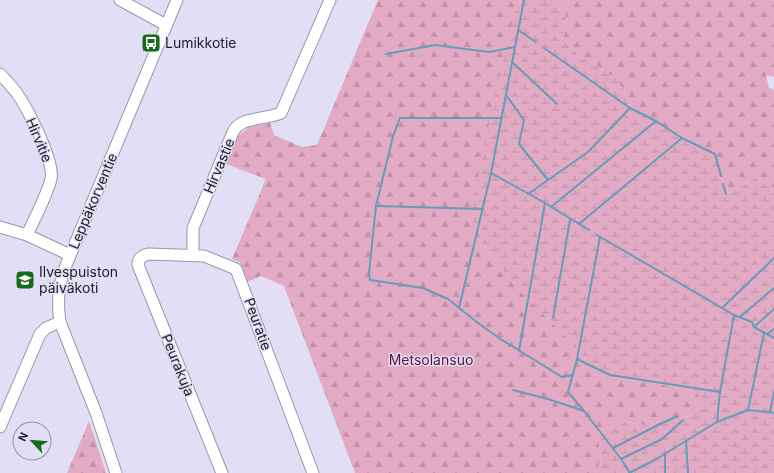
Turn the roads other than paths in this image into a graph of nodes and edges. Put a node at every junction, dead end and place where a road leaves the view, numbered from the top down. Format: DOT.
graph roads {
  1 [pos="120,0"];
  2 [pos="177,0"];
  3 [pos="330,0"];
  4 [pos="166,25"];
  5 [pos="0,74"];
  6 [pos="0,227"];
  7 [pos="26,235"];
  8 [pos="70,255"];
  9 [pos="193,255"];
  10 [pos="140,258"];
  11 [pos="60,322"];
  12 [pos="0,427"];
  13 [pos="116,473"];
  14 [pos="222,473"];
  15 [pos="313,473"];
  1 -- 4 [label="street"];
  2 -- 4 [label="street, Leppäkorventie"];
  3 -- 9 [label="street, Hirvastie"];
  4 -- 8 [label="street, Leppäkorventie"];
  5 -- 7 [label="street, Hirvitie"];
  6 -- 7 [label="street"];
  7 -- 8 [label="street"];
  8 -- 11 [label="street, Leppäkorventie"];
  9 -- 10 [label="street, Peuratie"];
  9 -- 15 [label="street, Peuratie"];
  10 -- 14 [label="street, Peurakuja"];
  11 -- 12 [label="street"];
  11 -- 13 [label="street, Leppäkorventie"];
}
